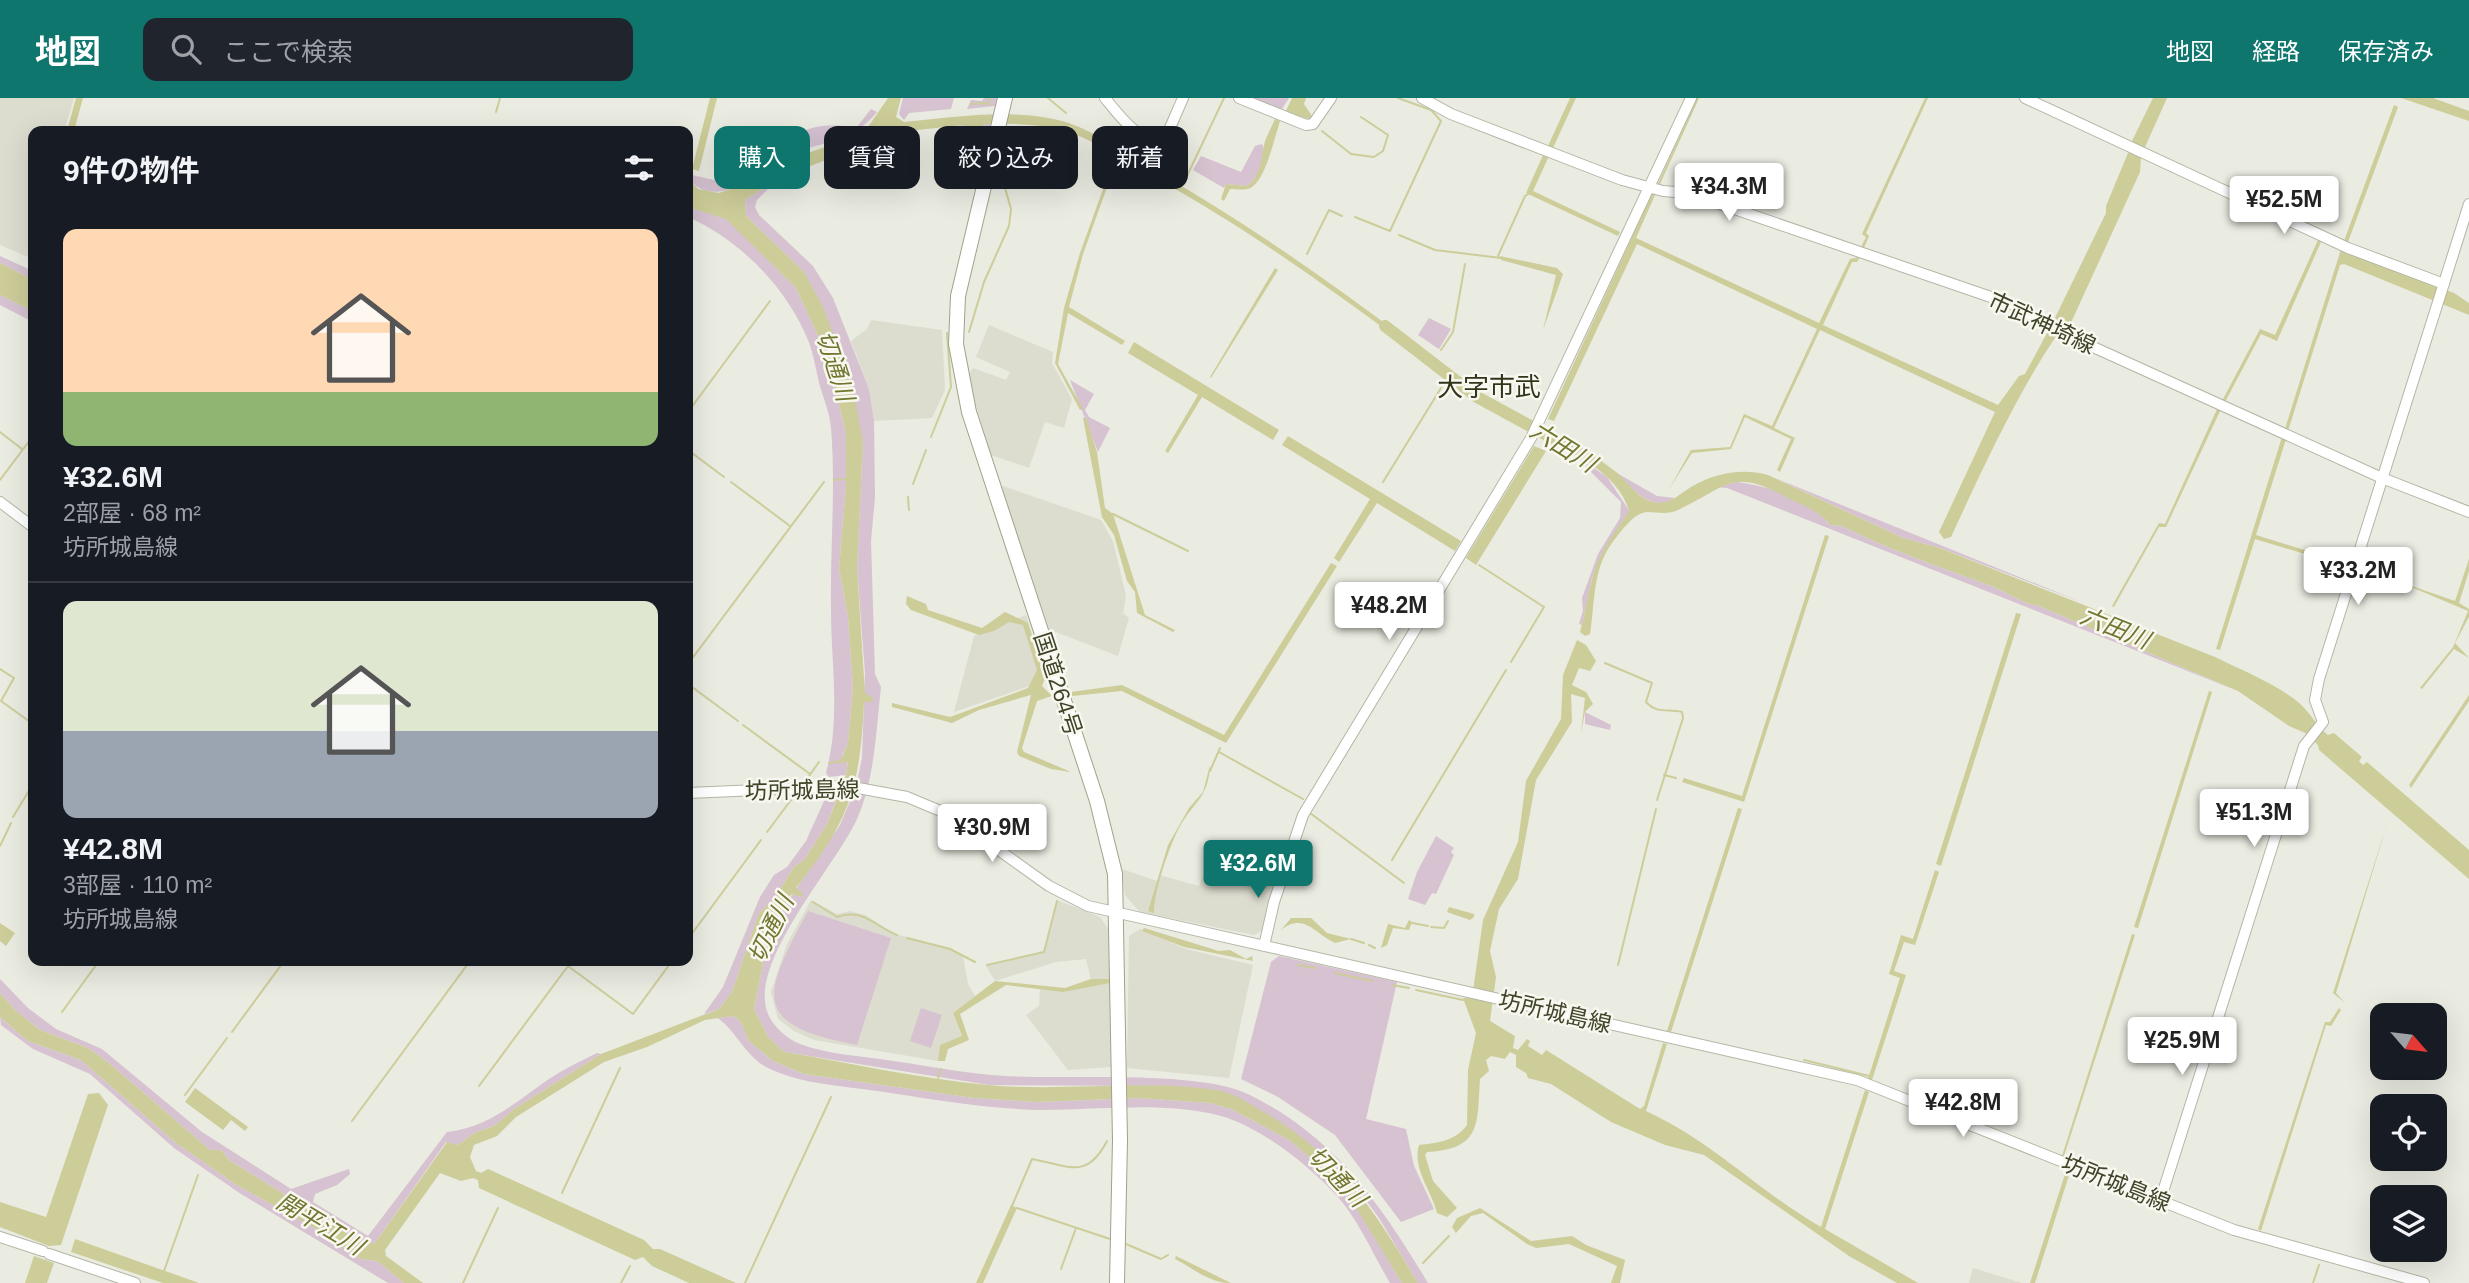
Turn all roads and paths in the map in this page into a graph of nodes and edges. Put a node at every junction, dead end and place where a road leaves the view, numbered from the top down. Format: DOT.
graph roads {
  1 [pos="1105,98"];
  2 [pos="1183,98"];
  3 [pos="1239,98"];
  4 [pos="1331,98"];
  5 [pos="1422,98"];
  6 [pos="1691,98"];
  7 [pos="2025,98"];
  8 [pos="1004,104"];
  9 [pos="1649,188"];
  10 [pos="2469,204"];
  11 [pos="2443,286"];
  12 [pos="2382,478"];
  13 [pos="0,502"];
  14 [pos="2469,512"];
  15 [pos="28,523"];
  16 [pos="693,793"];
  17 [pos="1117,914"];
  18 [pos="1264,946"];
  19 [pos="2160,1201"];
  20 [pos="0,1237"];
  21 [pos="135,1283"];
  22 [pos="1117,1283"];
  23 [pos="2424,1283"];
  1 -- 2 [label="main road"];
  3 -- 4 [label="main road"];
  5 -- 9 [label="main road, 市武神埼線"];
  6 -- 9 [label="main road"];
  7 -- 11 [label="main road"];
  8 -- 17 [label="highway, 国道264号"];
  9 -- 12 [label="main road, 市武神埼線"];
  9 -- 18 [label="main road"];
  10 -- 11 [label="main road"];
  11 -- 12 [label="main road"];
  12 -- 14 [label="main road, 市武神埼線"];
  12 -- 19 [label="main road"];
  13 -- 15 [label="main road"];
  16 -- 17 [label="main road, 坊所城島線"];
  17 -- 18 [label="main road, 坊所城島線"];
  17 -- 22 [label="highway, 国道264号"];
  18 -- 19 [label="main road, 坊所城島線"];
  19 -- 23 [label="main road, 坊所城島線"];
  20 -- 21 [label="main road"];
}
